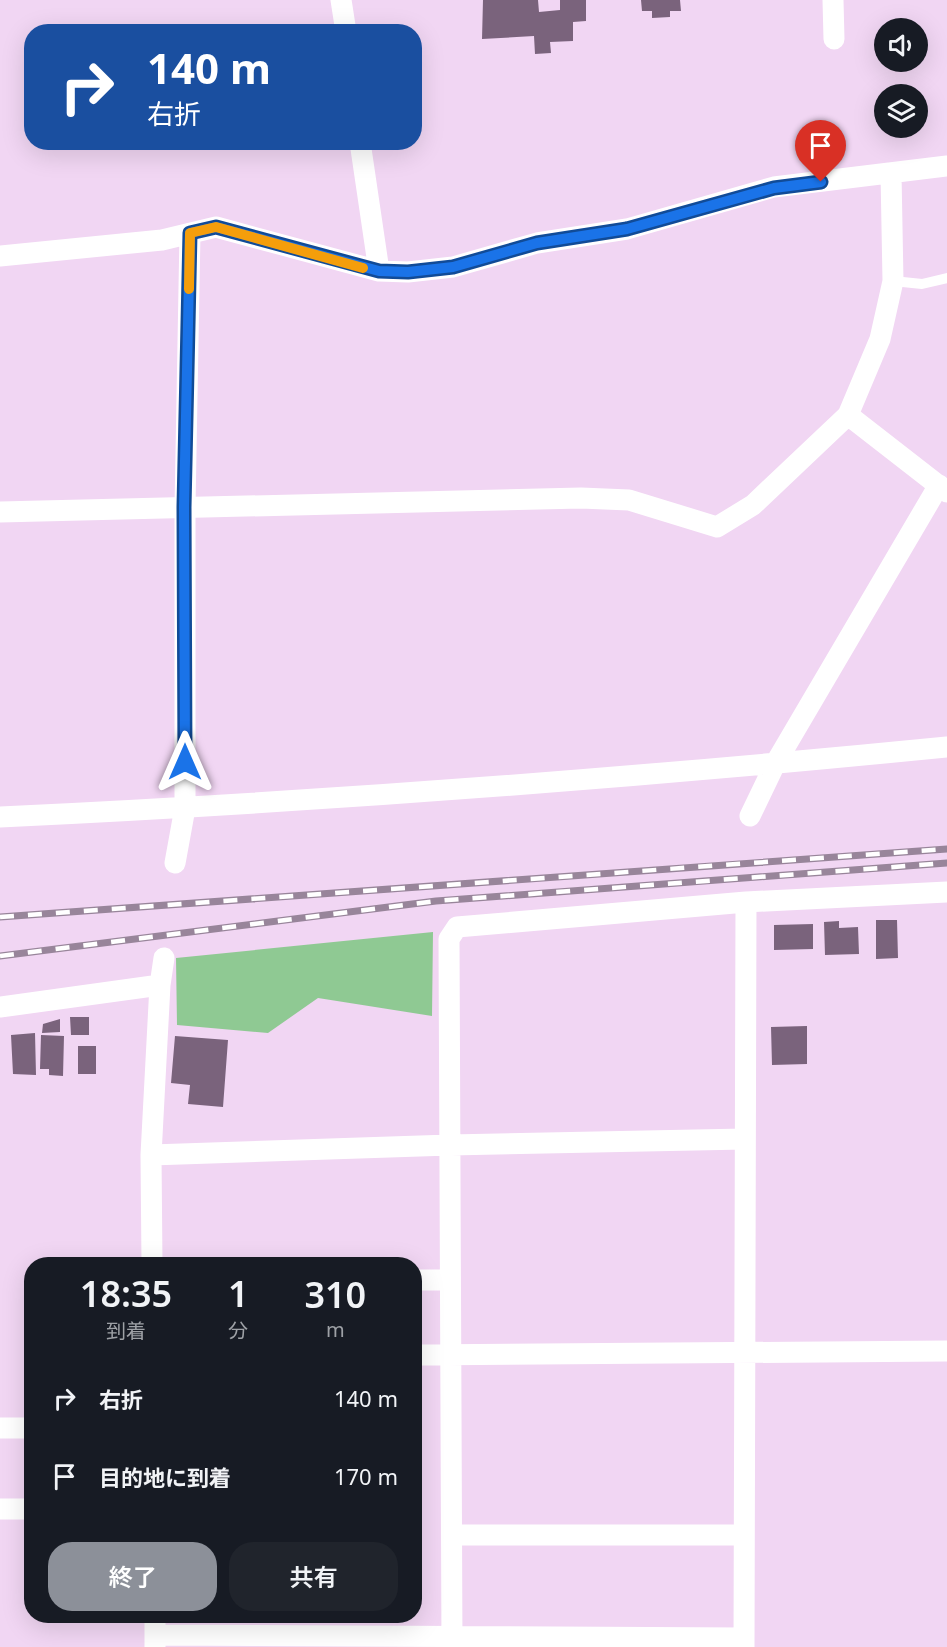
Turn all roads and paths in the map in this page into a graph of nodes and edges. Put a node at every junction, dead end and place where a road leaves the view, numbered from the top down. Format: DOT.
graph roads {
  1 [pos="341,0"];
  2 [pos="833,0"];
  3 [pos="345,24"];
  4 [pos="834,39"];
  5 [pos="361,150"];
  6 [pos="947,166"];
  7 [pos="891,173"];
  8 [pos="190,233"];
  9 [pos="0,256"];
  10 [pos="379,271"];
  11 [pos="947,278"];
  12 [pos="893,281"];
  13 [pos="848,415"];
  14 [pos="943,489"];
  15 [pos="184,507"];
  16 [pos="0,512"];
  17 [pos="947,747"];
  18 [pos="775,764"];
  19 [pos="185,808"];
  20 [pos="750,816"];
  21 [pos="0,817"];
  22 [pos="175,863"];
  23 [pos="947,892"];
  24 [pos="746,902"];
  25 [pos="164,958"];
  26 [pos="160,985"];
  27 [pos="0,1006"];
  28 [pos="746,1139"];
  29 [pos="450,1145"];
  30 [pos="151,1155"];
  31 [pos="152,1257"];
  32 [pos="422,1280"];
  33 [pos="450,1280"];
  34 [pos="746,1351"];
  35 [pos="947,1351"];
  36 [pos="422,1355"];
  37 [pos="451,1356"];
  38 [pos="0,1428"];
  39 [pos="24,1428"];
  40 [pos="0,1509"];
  41 [pos="24,1509"];
  42 [pos="742,1534"];
  43 [pos="452,1536"];
  44 [pos="155,1632"];
  45 [pos="452,1643"];
  46 [pos="744,1643"];
  1 -- 3 [label="street"];
  2 -- 4 [label="street"];
  5 -- 10 [label="street"];
  6 -- 7 [label="street"];
  7 -- 10 [label="street"];
  7 -- 12 [label="street"];
  8 -- 9 [label="street"];
  8 -- 10 [label="street"];
  8 -- 15 [label="street"];
  11 -- 12 [label="lane"];
  12 -- 13 [label="street"];
  13 -- 14 [label="street"];
  13 -- 15 [label="street"];
  14 -- 18 [label="street"];
  15 -- 16 [label="street"];
  15 -- 19 [label="street"];
  17 -- 18 [label="street"];
  18 -- 19 [label="street"];
  18 -- 20 [label="street"];
  19 -- 21 [label="street"];
  19 -- 22 [label="street"];
  23 -- 24 [label="street"];
  24 -- 28 [label="street"];
  24 -- 29 [label="street"];
  25 -- 26 [label="street"];
  26 -- 27 [label="street"];
  26 -- 30 [label="street"];
  28 -- 29 [label="street"];
  28 -- 34 [label="street"];
  29 -- 30 [label="street"];
  29 -- 33 [label="street"];
  30 -- 31 [label="street"];
  32 -- 33 [label="street"];
  33 -- 37 [label="street"];
  34 -- 35 [label="street"];
  34 -- 37 [label="street"];
  34 -- 42 [label="street"];
  36 -- 37 [label="street"];
  37 -- 43 [label="street"];
  38 -- 39 [label="street"];
  40 -- 41 [label="street"];
  42 -- 43 [label="street"];
  42 -- 46 [label="street"];
  43 -- 45 [label="street"];
  44 -- 45 [label="street"];
  45 -- 46 [label="street"];
}
